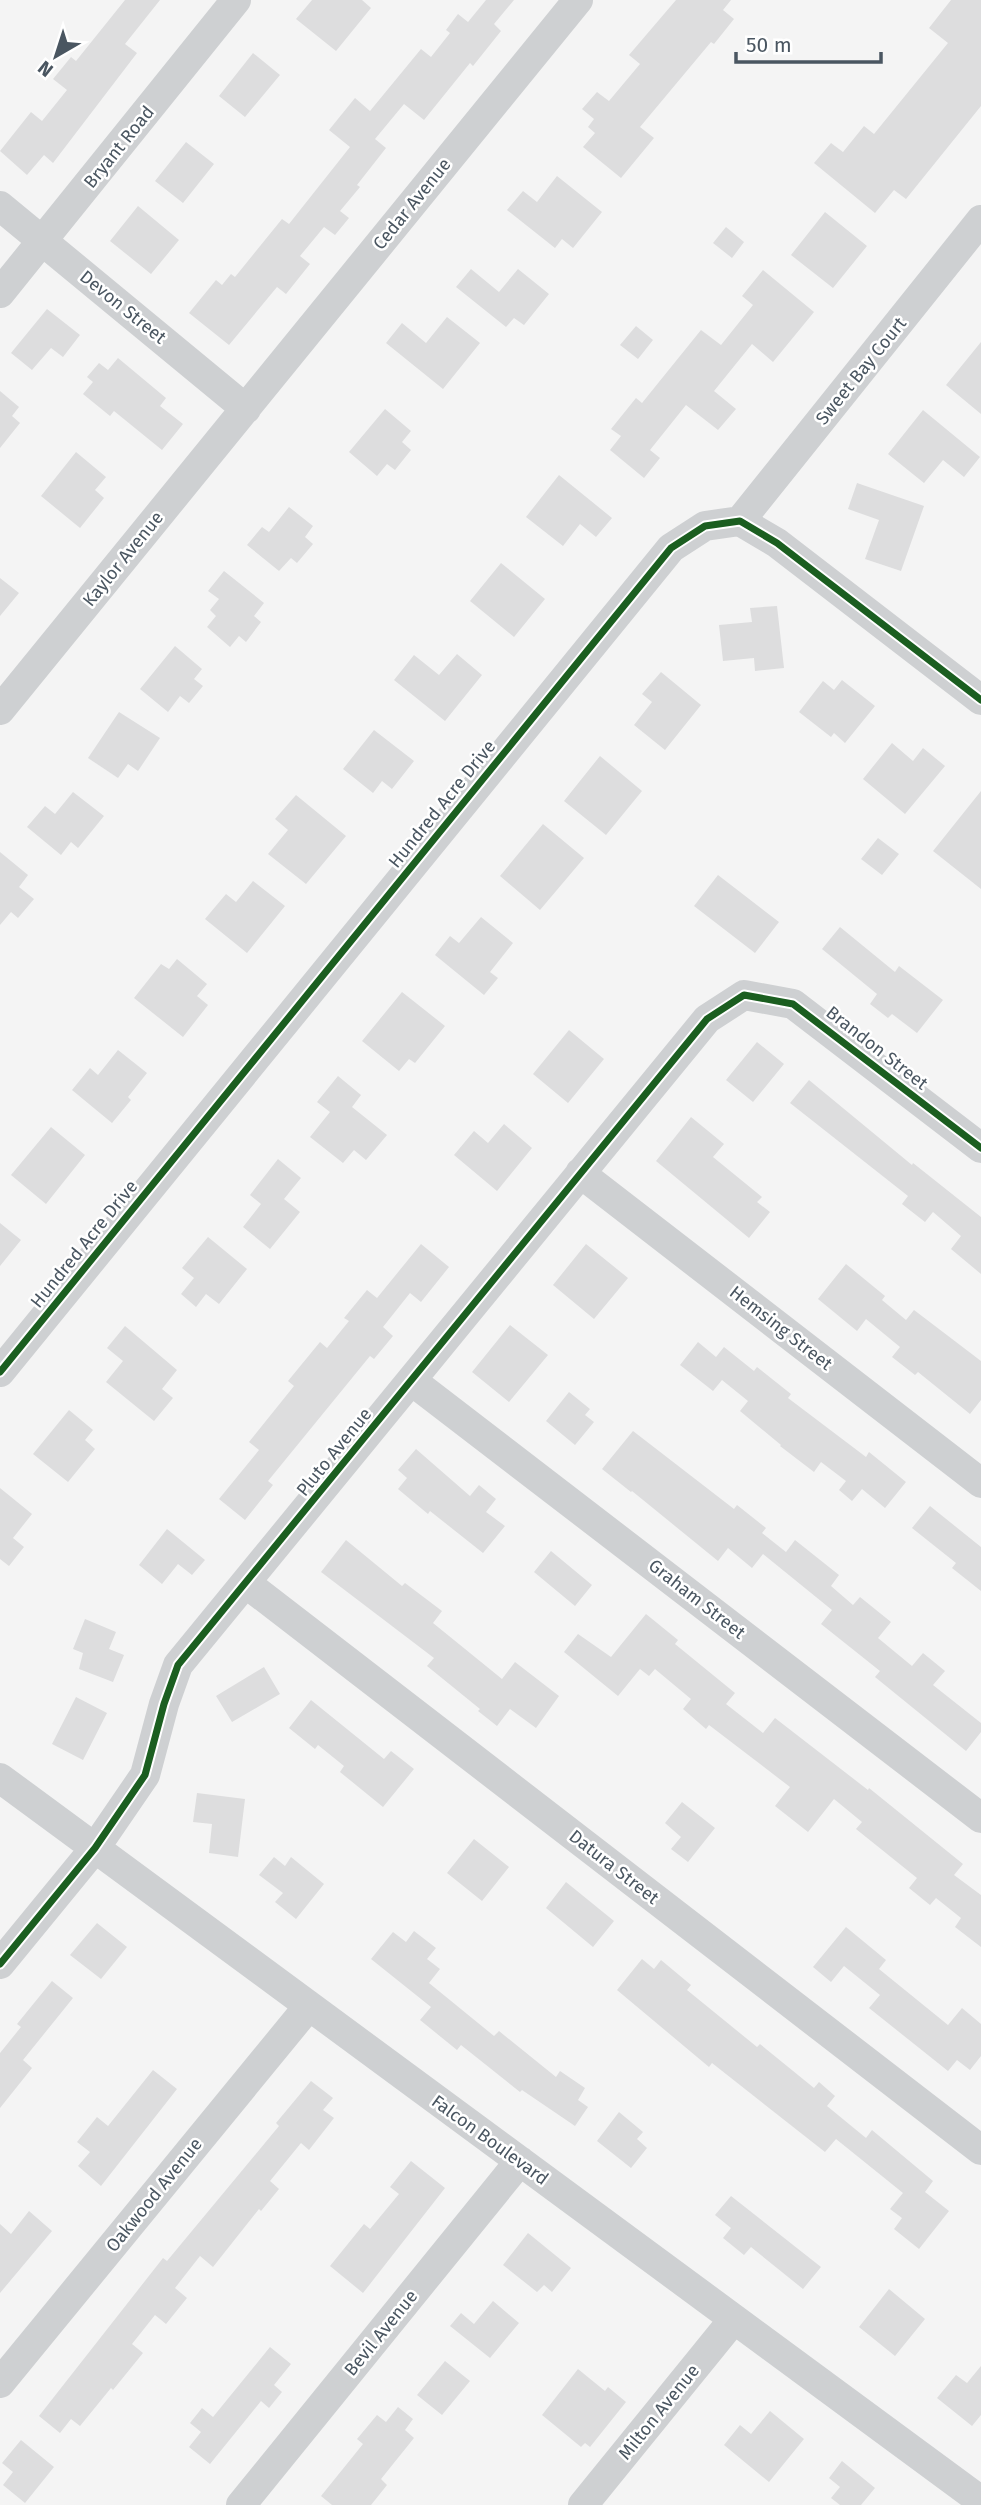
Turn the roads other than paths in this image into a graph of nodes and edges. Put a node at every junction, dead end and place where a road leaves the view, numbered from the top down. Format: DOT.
graph roads {
  1 [pos="236,0"];
  2 [pos="578,0"];
  3 [pos="0,206"];
  4 [pos="981,220"];
  5 [pos="42,242"];
  6 [pos="0,293"];
  7 [pos="246,409"];
  8 [pos="740,522"];
  9 [pos="981,700"];
  10 [pos="0,710"];
  11 [pos="744,995"];
  12 [pos="981,1148"];
  13 [pos="580,1173"];
  14 [pos="0,1371"];
  15 [pos="412,1381"];
  16 [pos="981,1483"];
  17 [pos="247,1584"];
  18 [pos="0,1778"];
  19 [pos="981,1818"];
  20 [pos="95,1847"];
  21 [pos="0,1964"];
  22 [pos="308,2007"];
  23 [pos="981,2150"];
  24 [pos="520,2161"];
  25 [pos="734,2319"];
  26 [pos="0,2383"];
  27 [pos="981,2501"];
  28 [pos="241,2505"];
  29 [pos="583,2505"];
  1 -- 5 [label="street, Bryant Road"];
  2 -- 7 [label="street, Cedar Avenue"];
  3 -- 5 [label="street, Devon Street"];
  4 -- 8 [label="street, Sweet Bay Court"];
  5 -- 6 [label="street, Bryant Road"];
  5 -- 7 [label="street, Devon Street"];
  7 -- 10 [label="street, Kaylor Avenue"];
  8 -- 9 [label="street"];
  8 -- 14 [label="street, Hundred Acre Drive"];
  11 -- 12 [label="street, Brandon Street"];
  11 -- 13 [label="street, Pluto Avenue"];
  13 -- 15 [label="street, Pluto Avenue"];
  13 -- 16 [label="street, Hemsing Street"];
  15 -- 17 [label="street, Pluto Avenue"];
  15 -- 19 [label="street, Graham Street"];
  17 -- 20 [label="street, Pluto Avenue"];
  17 -- 23 [label="street, Datura Street"];
  18 -- 20 [label="street, Falcon Boulevard"];
  20 -- 21 [label="street, Pluto Avenue"];
  20 -- 22 [label="street, Falcon Boulevard"];
  22 -- 24 [label="street, Falcon Boulevard"];
  22 -- 26 [label="street, Oakwood Avenue"];
  24 -- 25 [label="street, Falcon Boulevard"];
  24 -- 28 [label="street, Bevil Avenue"];
  25 -- 27 [label="street, Falcon Boulevard"];
  25 -- 29 [label="street, Milton Avenue"];
}
